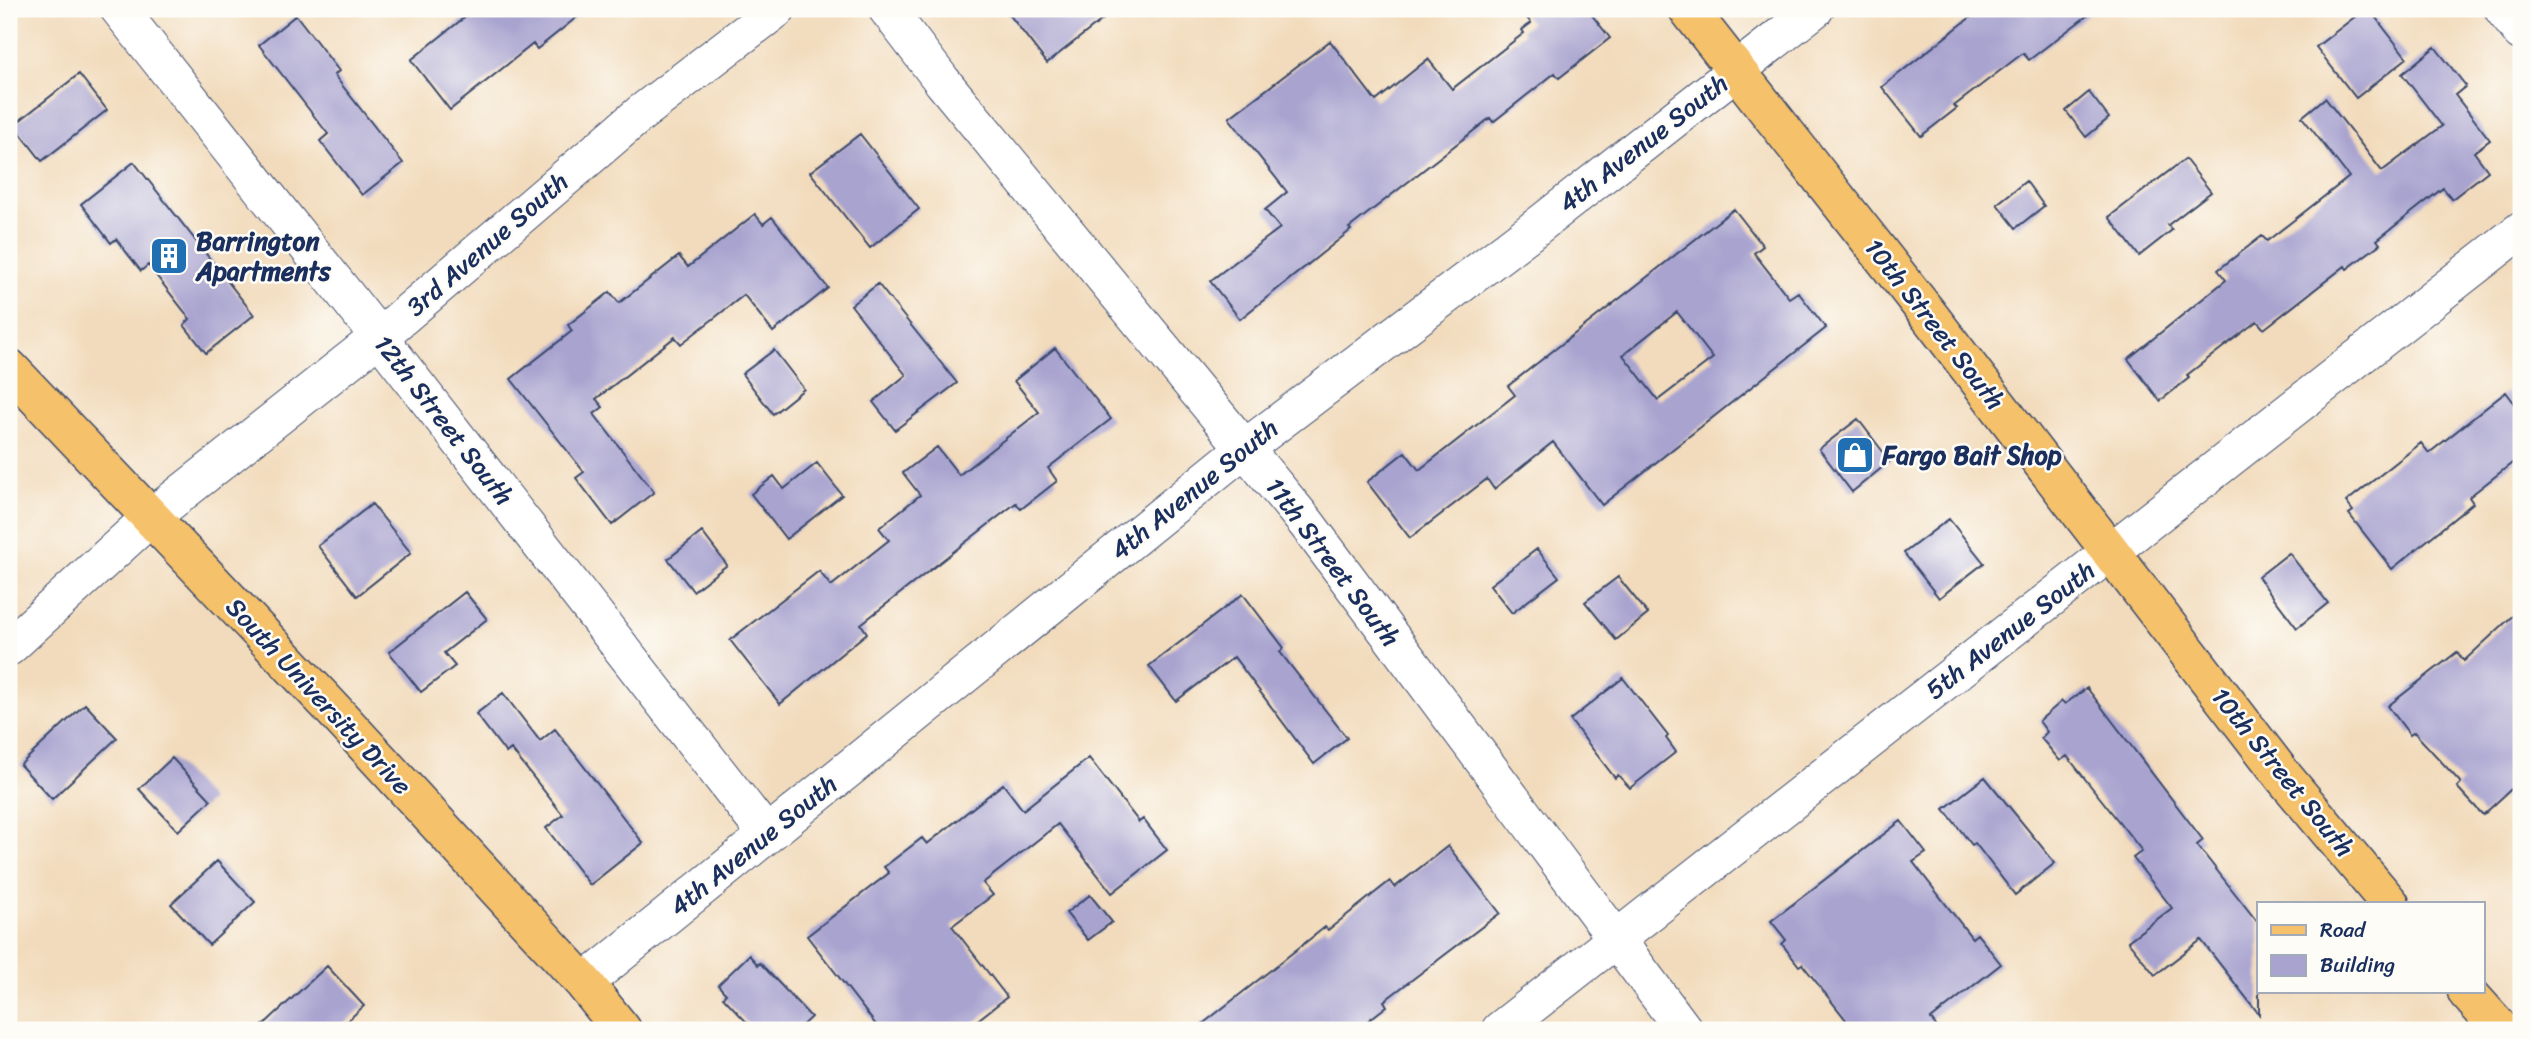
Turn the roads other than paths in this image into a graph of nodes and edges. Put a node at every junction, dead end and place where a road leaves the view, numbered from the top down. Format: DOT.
graph roads {
  1 [pos="119,9"];
  2 [pos="777,9"];
  3 [pos="887,9"];
  4 [pos="1688,9"];
  5 [pos="1815,9"];
  6 [pos="2503,9"];
  7 [pos="2521,32"];
  8 [pos="1736,70"];
  9 [pos="2521,230"];
  10 [pos="379,337"];
  11 [pos="9,368"];
  12 [pos="1245,448"];
  13 [pos="150,518"];
  14 [pos="2111,551"];
  15 [pos="9,647"];
  16 [pos="766,834"];
  17 [pos="2388,902"];
  18 [pos="1615,940"];
  19 [pos="584,983"];
  20 [pos="2468,993"];
  21 [pos="622,1030"];
  22 [pos="1500,1030"];
  23 [pos="1684,1030"];
  24 [pos="2501,1030"];
  1 -- 10 [label="street, 12th Street South"];
  2 -- 10 [label="street, 3rd Avenue South"];
  3 -- 12 [label="street, 11th Street South"];
  4 -- 8 [label="main road, 10th Street South"];
  5 -- 8 [label="street, 4th Avenue South"];
  6 -- 7 [label="street"];
  8 -- 12 [label="street, 4th Avenue South"];
  8 -- 14 [label="main road, 10th Street South"];
  9 -- 14 [label="street, 5th Avenue South"];
  10 -- 13 [label="street, 3rd Avenue South"];
  10 -- 16 [label="street, 12th Street South"];
  11 -- 13 [label="main road, South University Drive"];
  12 -- 16 [label="street, 4th Avenue South"];
  12 -- 18 [label="street, 11th Street South"];
  13 -- 15 [label="street, 3rd Avenue South"];
  13 -- 19 [label="main road, South University Drive"];
  14 -- 17 [label="main road, 10th Street South"];
  14 -- 18 [label="street, 5th Avenue South"];
  16 -- 19 [label="street, 4th Avenue South"];
  18 -- 22 [label="street, 5th Avenue South"];
  18 -- 23 [label="street, 11th Street South"];
  19 -- 21 [label="main road, South University Drive"];
  20 -- 24 [label="main road"];
}
